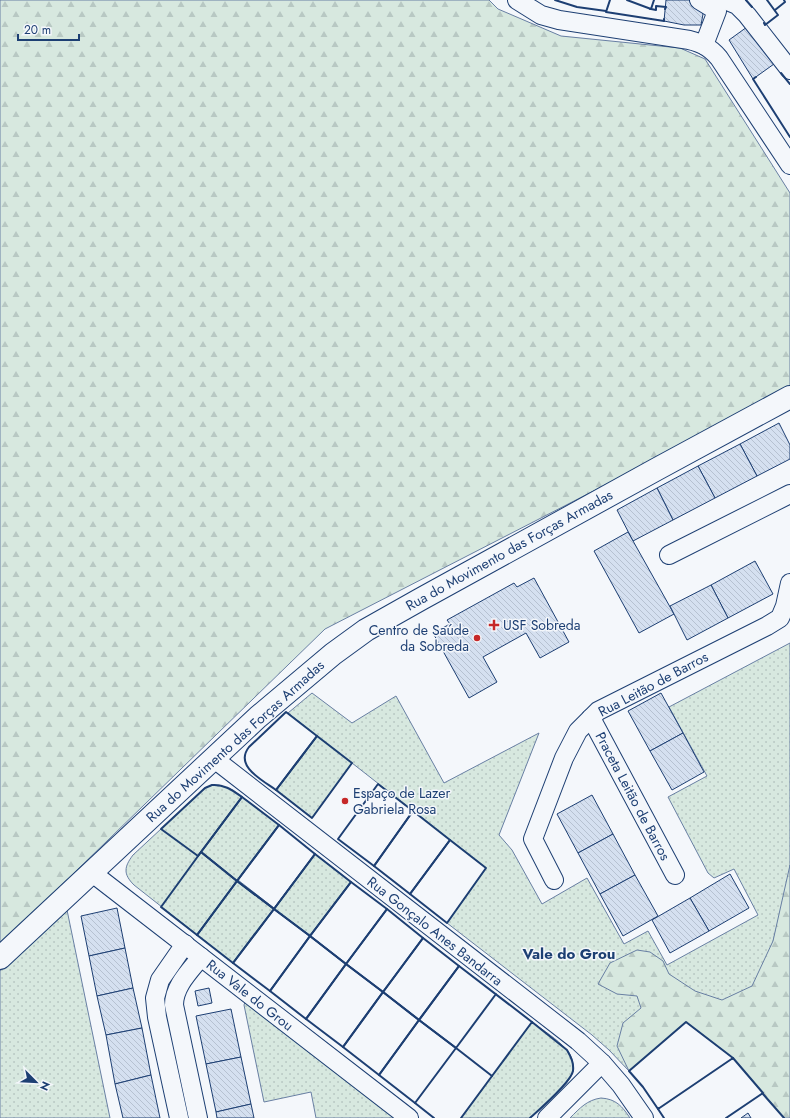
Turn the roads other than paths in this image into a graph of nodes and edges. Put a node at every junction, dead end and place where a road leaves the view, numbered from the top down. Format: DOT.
graph roads {
  1 [pos="517,0"];
  2 [pos="699,0"];
  3 [pos="722,4"];
  4 [pos="704,45"];
  5 [pos="790,70"];
  6 [pos="790,164"];
  7 [pos="790,397"];
  8 [pos="790,494"];
  9 [pos="669,555"];
  10 [pos="790,583"];
  11 [pos="591,718"];
  12 [pos="212,758"];
  13 [pos="91,872"];
  14 [pos="675,875"];
  15 [pos="554,880"];
  16 [pos="185,944"];
  17 [pos="201,957"];
  18 [pos="0,958"];
  19 [pos="602,1063"];
  20 [pos="179,1118"];
  21 [pos="198,1118"];
  22 [pos="409,1118"];
  23 [pos="547,1118"];
  24 [pos="644,1118"];
  1 -- 4 [label="street"];
  2 -- 3 [label="street"];
  3 -- 4 [label="street"];
  3 -- 5 [label="street"];
  4 -- 6 [label="street"];
  7 -- 12 [label="main road, Rua do Movimento das Forças Armadas"];
  8 -- 9 [label="street"];
  10 -- 11 [label="street, Rua Leitão de Barros"];
  11 -- 14 [label="street, Praceta Leitão de Barros"];
  11 -- 15 [label="street, Rua Leitão de Barros"];
  12 -- 13 [label="main road, Rua do Movimento das Forças Armadas"];
  12 -- 19 [label="street, Rua Gonçalo Anes Bandarra"];
  13 -- 16 [label="street, Rua Vale do Grou"];
  13 -- 18 [label="main road, Rua do Movimento das Forças Armadas"];
  16 -- 17 [label="street, Rua Vale do Grou"];
  16 -- 20 [label="street"];
  17 -- 21 [label="street"];
  17 -- 22 [label="street, Rua Vale do Grou"];
  19 -- 23 [label="street"];
  19 -- 24 [label="street, Rua Gonçalo Anes Bandarra"];
}
